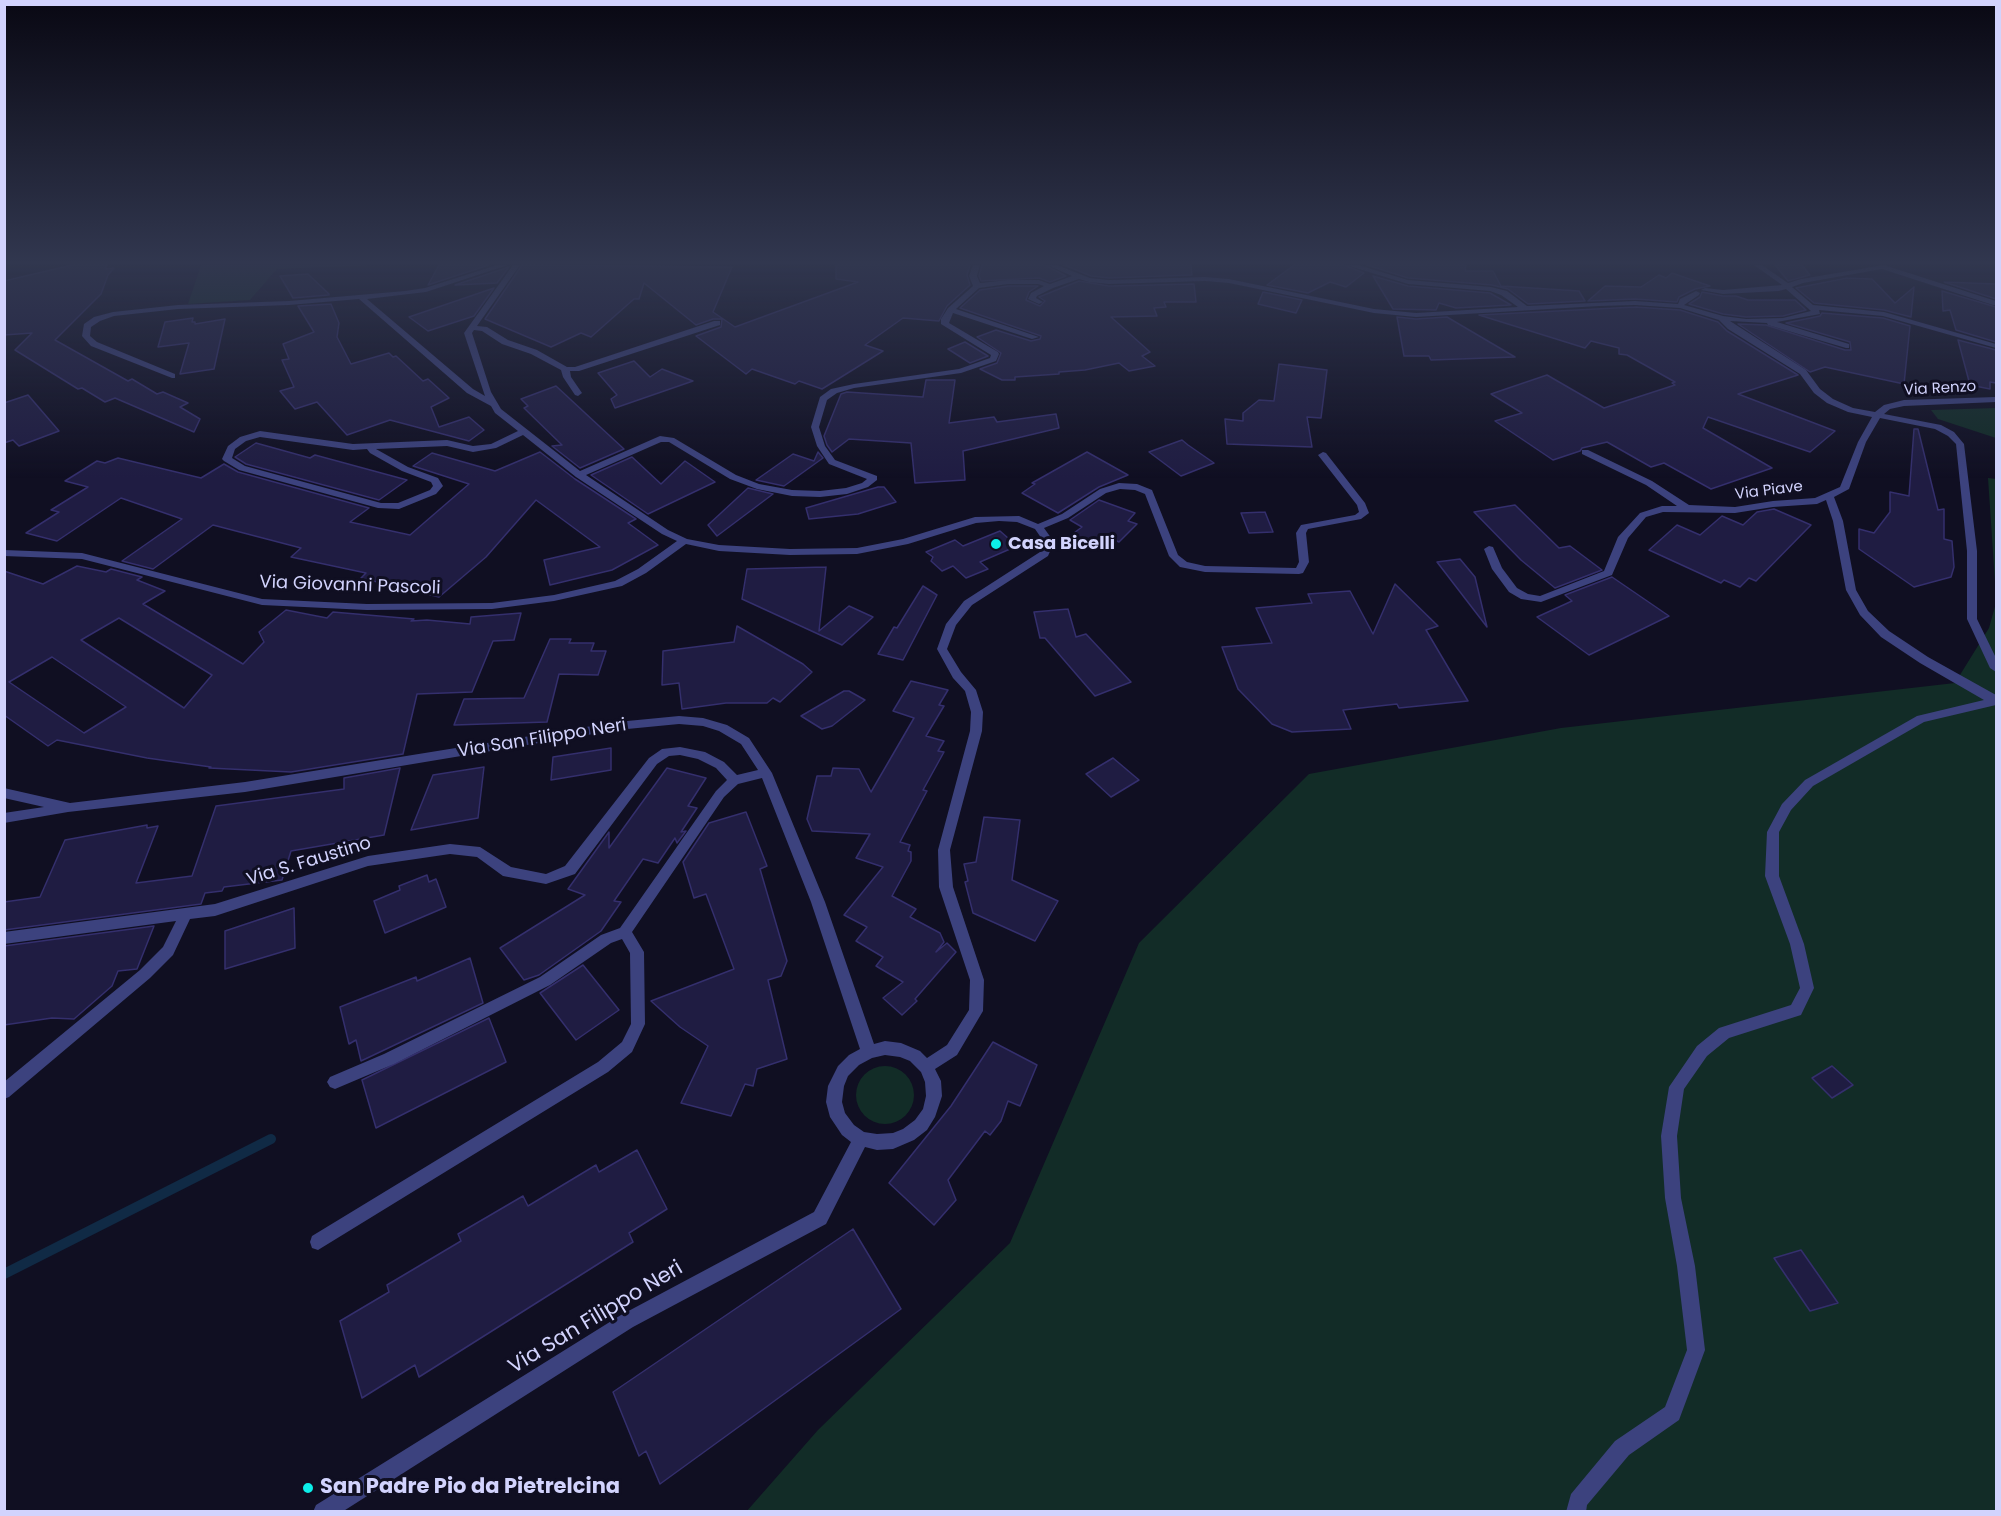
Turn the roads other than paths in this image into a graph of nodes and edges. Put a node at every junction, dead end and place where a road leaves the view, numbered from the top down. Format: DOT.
graph roads {
  1 [pos="86,336"];
  2 [pos="405,336"];
  3 [pos="469,336"];
  4 [pos="495,336"];
  5 [pos="678,336"];
  6 [pos="965,336"];
  7 [pos="1031,336"];
  8 [pos="1745,336"];
  9 [pos="1812,336"];
  10 [pos="1962,336"];
  11 [pos="1035,337"];
  12 [pos="1846,346"];
  13 [pos="1996,346"];
  14 [pos="565,369"];
  15 [pos="172,376"];
  16 [pos="579,393"];
  17 [pos="1996,399"];
  18 [pos="494,405"];
  19 [pos="1876,415"];
  20 [pos="525,431"];
  21 [pos="370,447"];
  22 [pos="1585,452"];
  23 [pos="1323,456"];
  24 [pos="579,475"];
  25 [pos="1829,495"];
  26 [pos="1687,508"];
  27 [pos="1038,527"];
  28 [pos="684,541"];
  29 [pos="1489,549"];
  30 [pos="4,553"];
  31 [pos="1996,668"];
  32 [pos="1996,700"];
  33 [pos="766,773"];
  34 [pos="734,780"];
  35 [pos="4,793"];
  36 [pos="70,808"];
  37 [pos="4,818"];
  38 [pos="186,914"];
  39 [pos="625,932"];
  40 [pos="4,938"];
  41 [pos="869,1052"];
  42 [pos="926,1066"];
  43 [pos="335,1082"];
  44 [pos="4,1092"];
  45 [pos="861,1139"];
  46 [pos="318,1242"];
  47 [pos="323,1512"];
  48 [pos="1576,1512"];
  1 -- 15 [label="street"];
  2 -- 18 [label="street"];
  3 -- 18 [label="street"];
  4 -- 14 [label="street"];
  5 -- 14 [label="street"];
  6 -- 24 [label="street"];
  7 -- 11 [label="street"];
  8 -- 19 [label="street"];
  9 -- 12 [label="street"];
  10 -- 13 [label="street"];
  14 -- 16 [label="street"];
  17 -- 19 [label="street, Via Renzo"];
  18 -- 20 [label="street"];
  19 -- 25 [label="street, Via Piave"];
  19 -- 31 [label="street"];
  20 -- 21 [label="street"];
  20 -- 24 [label="street"];
  21 -- 21 [label="street"];
  22 -- 26 [label="street"];
  23 -- 27 [label="street"];
  24 -- 28 [label="street"];
  25 -- 26 [label="street, Via Piave"];
  25 -- 32 [label="street"];
  26 -- 29 [label="street, Via Piave"];
  27 -- 28 [label="street"];
  27 -- 42 [label="street"];
  28 -- 30 [label="street, Via Giovanni Pascoli"];
  32 -- 48 [label="street"];
  33 -- 34 [label="street"];
  33 -- 36 [label="street, Via San Filippo Neri"];
  33 -- 41 [label="street, Via San Filippo Neri"];
  34 -- 38 [label="street, Via S. Faustino"];
  34 -- 39 [label="street"];
  35 -- 36 [label="street, Via San Filippo Neri"];
  36 -- 37 [label="street"];
  38 -- 40 [label="street, Via S. Faustino"];
  38 -- 44 [label="street"];
  39 -- 43 [label="street"];
  39 -- 46 [label="street"];
  41 -- 42 [label="street"];
  41 -- 45 [label="street"];
  42 -- 45 [label="street"];
  45 -- 47 [label="street, Via San Filippo Neri"];
}
